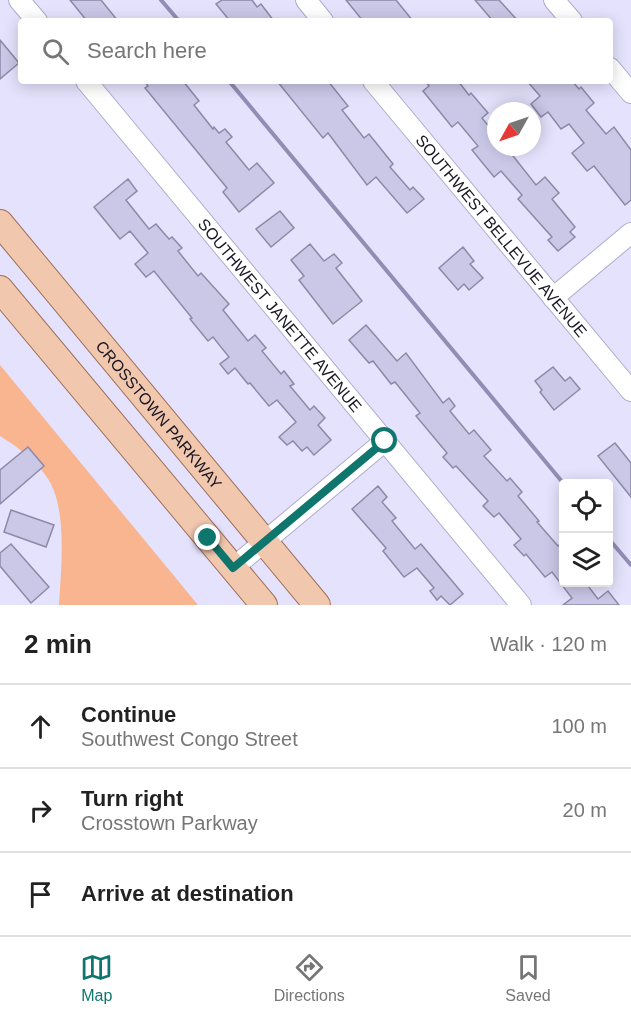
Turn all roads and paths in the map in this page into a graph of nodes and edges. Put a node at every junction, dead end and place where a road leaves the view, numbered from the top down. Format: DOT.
graph roads {
  1 [pos="19,0"];
  2 [pos="306,0"];
  3 [pos="554,0"];
  4 [pos="34,18"];
  5 [pos="321,18"];
  6 [pos="569,18"];
  7 [pos="613,72"];
  8 [pos="88,84"];
  9 [pos="375,84"];
  10 [pos="631,93"];
  11 [pos="0,223"];
  12 [pos="631,232"];
  13 [pos="0,289"];
  14 [pos="552,298"];
  15 [pos="631,391"];
  16 [pos="385,441"];
  17 [pos="264,541"];
  18 [pos="233,568"];
  19 [pos="264,605"];
  20 [pos="317,605"];
  21 [pos="521,605"];
  1 -- 4 [label="street"];
  2 -- 5 [label="street"];
  3 -- 6 [label="street"];
  7 -- 10 [label="street"];
  8 -- 16 [label="street, SOUTHWEST JANETTE AVENUE"];
  9 -- 14 [label="street, SOUTHWEST BELLEVUE AVENUE"];
  11 -- 17 [label="main road, CROSSTOWN PARKWAY"];
  12 -- 14 [label="street"];
  13 -- 18 [label="main road"];
  14 -- 15 [label="street, SOUTHWEST BELLEVUE AVENUE"];
  16 -- 17 [label="street"];
  16 -- 21 [label="street, SOUTHWEST JANETTE AVENUE"];
  17 -- 18 [label="street"];
  17 -- 20 [label="main road, CROSSTOWN PARKWAY"];
  18 -- 19 [label="main road"];
}
